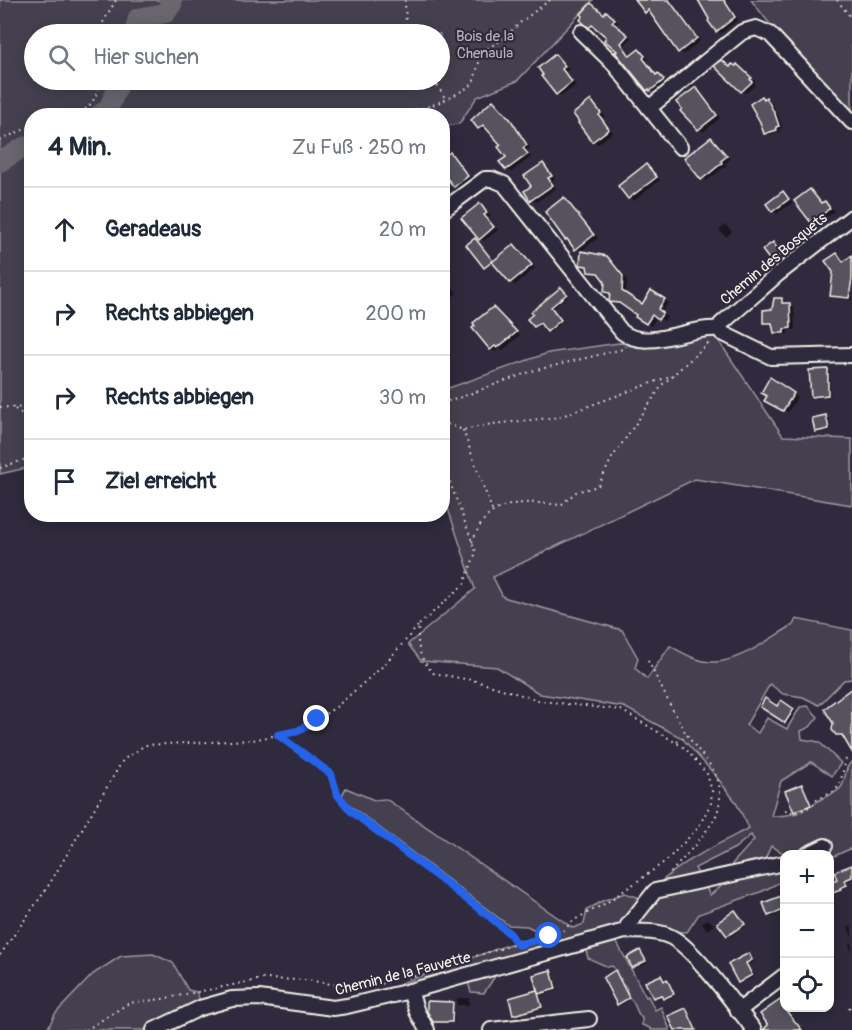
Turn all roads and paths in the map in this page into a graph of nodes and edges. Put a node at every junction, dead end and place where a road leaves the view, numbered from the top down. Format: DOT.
graph roads {
  1 [pos="116,0"];
  2 [pos="405,0"];
  3 [pos="550,0"];
  4 [pos="837,0"];
  5 [pos="852,19"];
  6 [pos="102,24"];
  7 [pos="406,24"];
  8 [pos="581,32"];
  9 [pos="98,90"];
  10 [pos="440,90"];
  11 [pos="445,98"];
  12 [pos="88,108"];
  13 [pos="428,108"];
  14 [pos="649,108"];
  15 [pos="852,122"];
  16 [pos="24,130"];
  17 [pos="0,140"];
  18 [pos="680,147"];
  19 [pos="450,205"];
  20 [pos="852,217"];
  21 [pos="719,329"];
  22 [pos="630,339"];
  23 [pos="852,355"];
  24 [pos="676,374"];
  25 [pos="450,401"];
  26 [pos="0,407"];
  27 [pos="24,408"];
  28 [pos="15,409"];
  29 [pos="24,415"];
  30 [pos="450,425"];
  31 [pos="463,430"];
  32 [pos="24,460"];
  33 [pos="0,468"];
  34 [pos="450,483"];
  35 [pos="493,513"];
  36 [pos="472,542"];
  37 [pos="419,625"];
  38 [pos="648,661"];
  39 [pos="278,735"];
  40 [pos="687,735"];
  41 [pos="677,743"];
  42 [pos="846,759"];
  43 [pos="785,810"];
  44 [pos="825,846"];
  45 [pos="817,850"];
  46 [pos="780,864"];
  47 [pos="655,891"];
  48 [pos="625,931"];
  49 [pos="518,945"];
  50 [pos="0,955"];
  51 [pos="780,979"];
  52 [pos="398,981"];
  53 [pos="409,984"];
  54 [pos="849,1007"];
  55 [pos="738,1011"];
  56 [pos="852,1012"];
  57 [pos="589,1019"];
  58 [pos="86,1030"];
  59 [pos="154,1030"];
  60 [pos="427,1030"];
  61 [pos="491,1030"];
  62 [pos="754,1030"];
  1 -- 6 [label="path"];
  2 -- 7 [label="path"];
  3 -- 11 [label="path"];
  4 -- 5 [label="path"];
  8 -- 14 [label="street"];
  9 -- 12 [label="path"];
  10 -- 11 [label="path"];
  11 -- 13 [label="path"];
  14 -- 15 [label="street"];
  14 -- 18 [label="street"];
  16 -- 17 [label="path"];
  19 -- 22 [label="street"];
  20 -- 21 [label="street, Chemin des Bosquets"];
  21 -- 22 [label="street"];
  21 -- 23 [label="street"];
  21 -- 24 [label="path"];
  22 -- 25 [label="path"];
  24 -- 31 [label="path"];
  24 -- 35 [label="path"];
  26 -- 28 [label="path"];
  27 -- 28 [label="path"];
  28 -- 29 [label="path"];
  30 -- 31 [label="path"];
  31 -- 35 [label="path"];
  32 -- 33 [label="path"];
  34 -- 36 [label="path"];
  35 -- 36 [label="path"];
  36 -- 37 [label="path"];
  37 -- 39 [label="path"];
  37 -- 41 [label="path"];
  38 -- 40 [label="path"];
  39 -- 49 [label="path"];
  39 -- 50 [label="path"];
  40 -- 41 [label="path"];
  40 -- 47 [label="path"];
  41 -- 49 [label="path"];
  42 -- 43 [label="path"];
  44 -- 45 [label="street"];
  46 -- 47 [label="street"];
  47 -- 48 [label="street"];
  48 -- 53 [label="street, Chemin de la Fauvette"];
  48 -- 55 [label="street, Chemin de la Fauvette"];
  49 -- 53 [label="path"];
  51 -- 55 [label="street"];
  52 -- 58 [label="path"];
  53 -- 59 [label="street, Chemin de la Fauvette"];
  53 -- 60 [label="street"];
  54 -- 56 [label="path"];
  55 -- 62 [label="street, Chemin de la Fauvette"];
  57 -- 61 [label="street"];
}
